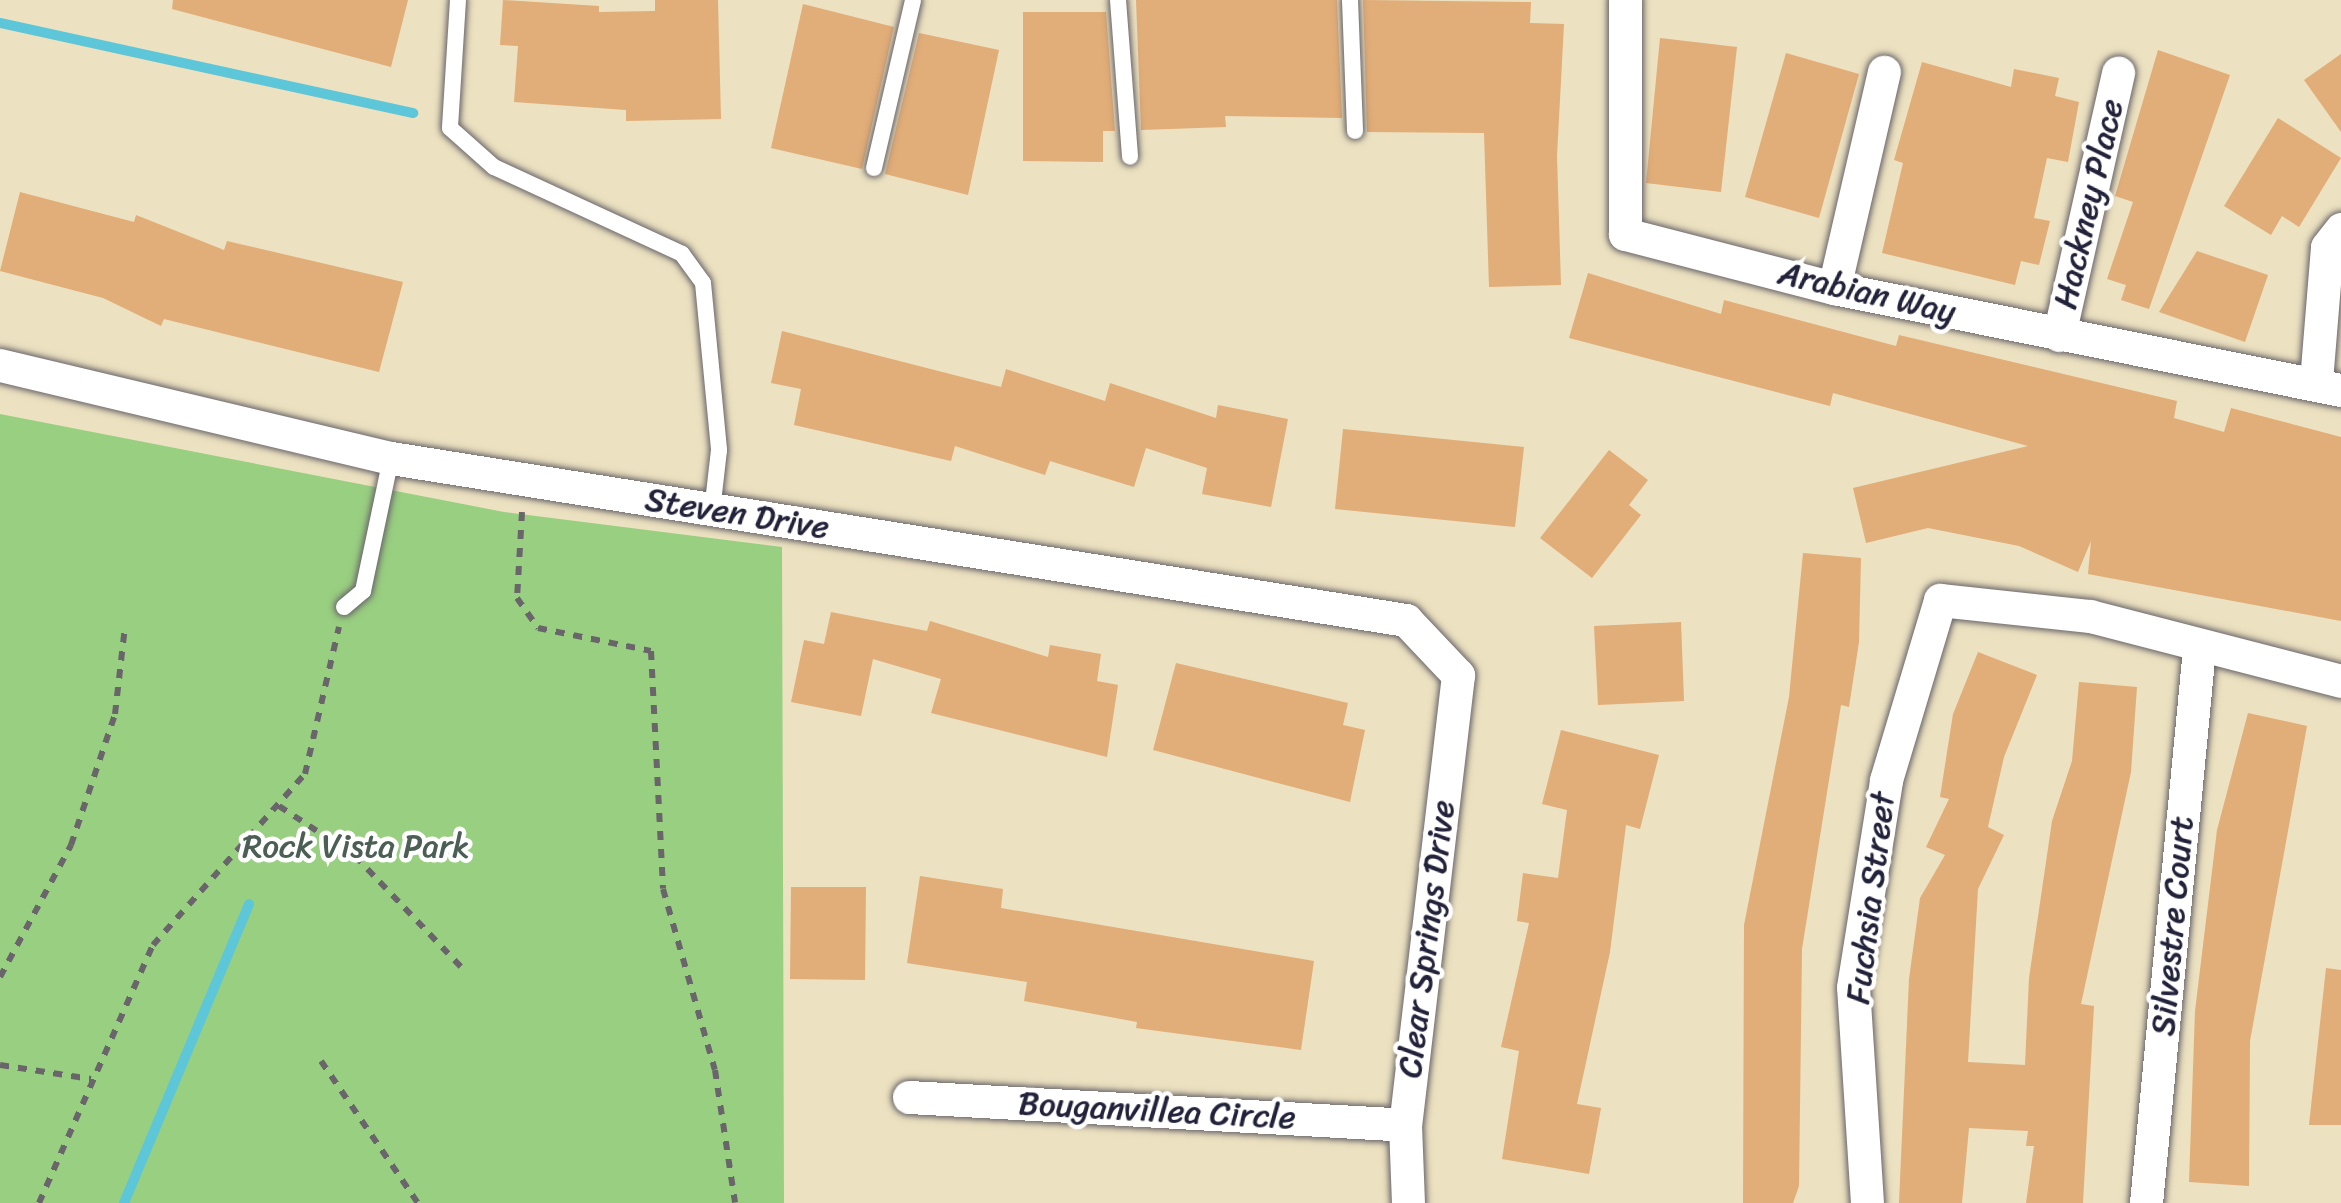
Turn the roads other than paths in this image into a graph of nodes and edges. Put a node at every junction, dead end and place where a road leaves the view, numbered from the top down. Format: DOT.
graph roads {
  1 [pos="458,0"];
  2 [pos="913,0"];
  3 [pos="1118,0"];
  4 [pos="1350,0"];
  5 [pos="1625,0"];
  6 [pos="1884,72"];
  7 [pos="2118,74"];
  8 [pos="1355,131"];
  9 [pos="1130,157"];
  10 [pos="874,168"];
  11 [pos="2341,229"];
  12 [pos="1834,288"];
  13 [pos="2059,335"];
  14 [pos="0,365"];
  15 [pos="2328,386"];
  16 [pos="391,458"];
  17 [pos="712,511"];
  18 [pos="344,607"];
  19 [pos="2199,650"];
  20 [pos="1458,675"];
  21 [pos="2341,681"];
  22 [pos="909,1097"];
  23 [pos="1405,1125"];
  24 [pos="1408,1203"];
  25 [pos="1867,1203"];
  26 [pos="2146,1203"];
  1 -- 17 [label="lane"];
  2 -- 10 [label="lane"];
  3 -- 9 [label="lane"];
  4 -- 8 [label="lane"];
  5 -- 12 [label="street, Arabian Way"];
  6 -- 12 [label="street"];
  7 -- 13 [label="street, Hackney Place"];
  11 -- 15 [label="street"];
  12 -- 13 [label="street, Arabian Way"];
  13 -- 15 [label="street, Arabian Way"];
  14 -- 16 [label="street, Steven Drive"];
  16 -- 17 [label="street, Steven Drive"];
  16 -- 18 [label="lane"];
  17 -- 20 [label="street, Steven Drive"];
  19 -- 21 [label="street"];
  19 -- 25 [label="street, Fuchsia Street"];
  19 -- 26 [label="street, Silvestre Court"];
  20 -- 23 [label="street, Clear Springs Drive"];
  22 -- 23 [label="street, Bouganvillea Circle"];
  23 -- 24 [label="street, Clear Springs Drive"];
}
